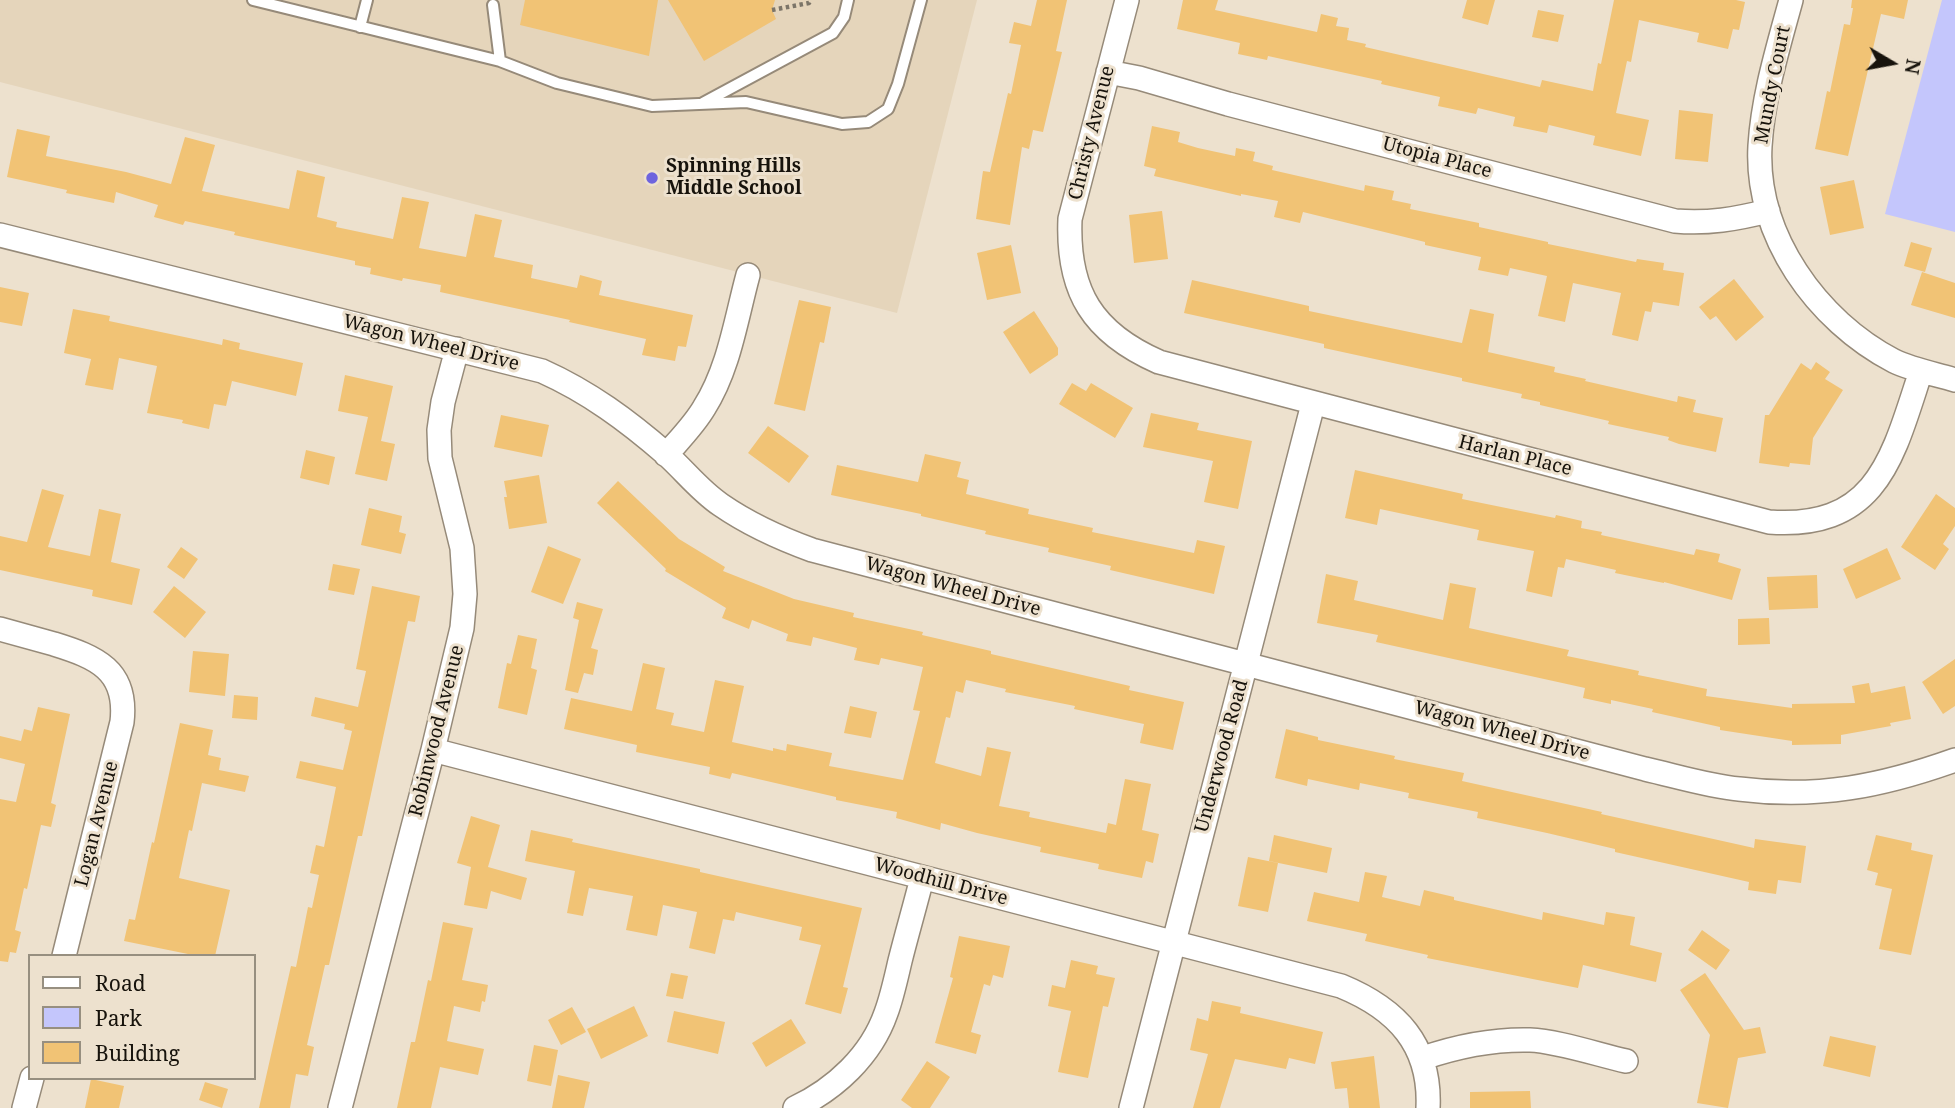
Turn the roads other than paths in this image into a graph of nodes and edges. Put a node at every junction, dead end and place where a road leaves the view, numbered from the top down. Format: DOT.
graph roads {
  1 [pos="253,0"];
  2 [pos="306,0"];
  3 [pos="367,0"];
  4 [pos="848,0"];
  5 [pos="920,0"];
  6 [pos="1126,0"];
  7 [pos="1791,0"];
  8 [pos="493,5"];
  9 [pos="303,12"];
  10 [pos="360,27"];
  11 [pos="500,61"];
  12 [pos="1108,72"];
  13 [pos="701,104"];
  14 [pos="1768,211"];
  15 [pos="0,235"];
  16 [pos="1072,268"];
  17 [pos="748,275"];
  18 [pos="457,349"];
  19 [pos="1921,371"];
  20 [pos="1955,380"];
  21 [pos="1313,404"];
  22 [pos="666,455"];
  23 [pos="0,629"];
  24 [pos="1246,663"];
  25 [pos="433,750"];
  26 [pos="1955,760"];
  27 [pos="922,878"];
  28 [pos="1173,942"];
  29 [pos="64,954"];
  30 [pos="1423,1058"];
  31 [pos="1626,1061"];
  32 [pos="31,1080"];
  33 [pos="24,1108"];
  34 [pos="340,1108"];
  35 [pos="795,1108"];
  36 [pos="1130,1108"];
  37 [pos="1428,1108"];
  1 -- 9 [label="lane"];
  2 -- 9 [label="lane"];
  3 -- 10 [label="lane"];
  4 -- 13 [label="lane"];
  5 -- 13 [label="lane"];
  6 -- 12 [label="street, Christy Avenue"];
  7 -- 14 [label="street, Mundy Court"];
  8 -- 11 [label="lane"];
  9 -- 10 [label="lane"];
  10 -- 11 [label="lane"];
  11 -- 13 [label="lane"];
  12 -- 14 [label="street, Utopia Place"];
  12 -- 16 [label="street, Christy Avenue"];
  14 -- 19 [label="street, Mundy Court"];
  15 -- 18 [label="street, Wagon Wheel Drive"];
  16 -- 21 [label="street, Harlan Place"];
  17 -- 22 [label="street"];
  18 -- 22 [label="street, Wagon Wheel Drive"];
  18 -- 25 [label="street, Robinwood Avenue"];
  19 -- 20 [label="street, Mundy Court"];
  19 -- 21 [label="street, Harlan Place"];
  21 -- 24 [label="street, Underwood Road"];
  22 -- 24 [label="street, Wagon Wheel Drive"];
  23 -- 29 [label="street, Logan Avenue"];
  24 -- 26 [label="street, Wagon Wheel Drive"];
  24 -- 28 [label="street, Underwood Road"];
  25 -- 27 [label="street, Woodhill Drive"];
  25 -- 34 [label="street, Robinwood Avenue"];
  27 -- 28 [label="street, Woodhill Drive"];
  27 -- 35 [label="street"];
  28 -- 30 [label="street, Woodhill Drive"];
  28 -- 36 [label="street, Underwood Road"];
  30 -- 31 [label="street"];
  30 -- 37 [label="street"];
  32 -- 33 [label="street"];
}
